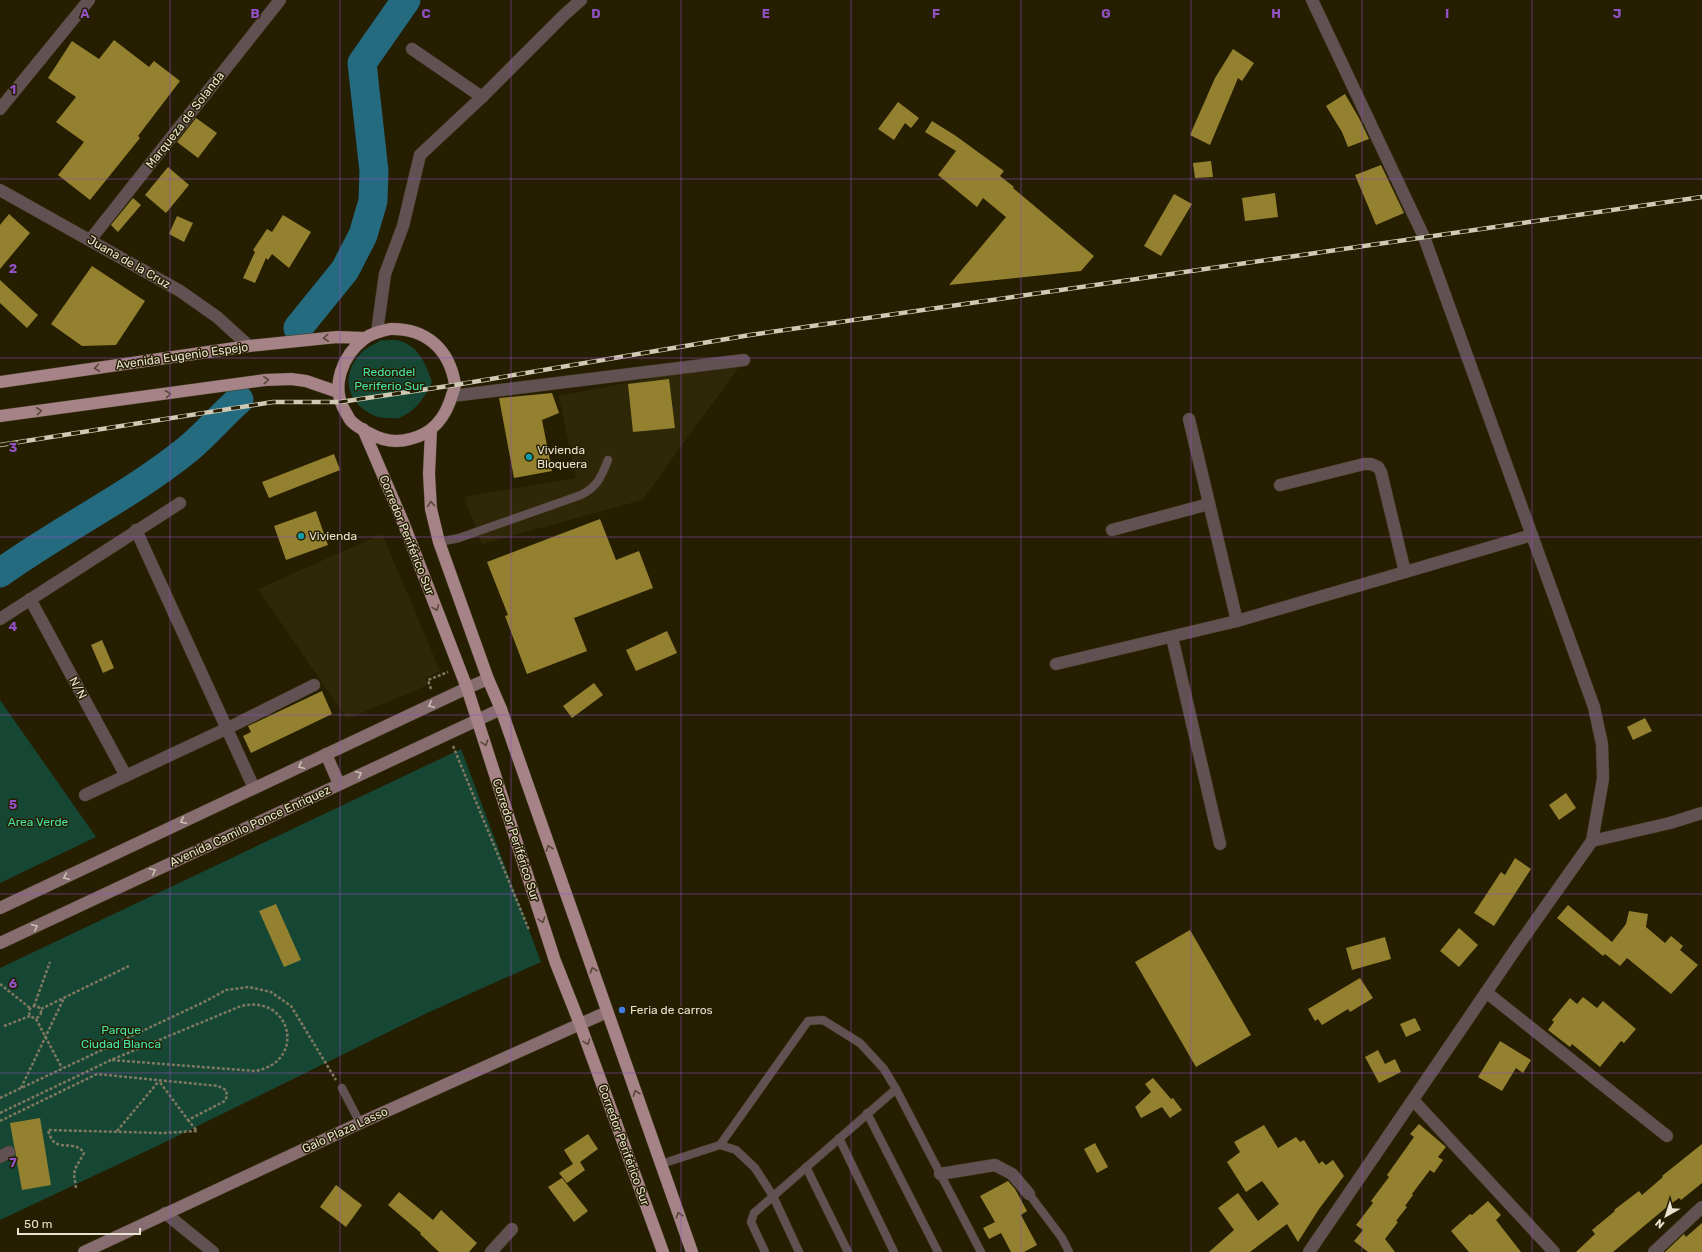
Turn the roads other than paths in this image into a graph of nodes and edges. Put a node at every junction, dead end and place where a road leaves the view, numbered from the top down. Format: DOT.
graph roads {
  1 [pos="89,0"];
  2 [pos="280,0"];
  3 [pos="581,0"];
  4 [pos="1312,0"];
  5 [pos="412,49"];
  6 [pos="482,98"];
  7 [pos="0,109"];
  8 [pos="0,190"];
  9 [pos="90,240"];
  10 [pos="377,332"];
  11 [pos="365,338"];
  12 [pos="249,346"];
  13 [pos="744,360"];
  14 [pos="0,382"];
  15 [pos="338,392"];
  16 [pos="452,396"];
  17 [pos="0,416"];
  18 [pos="1189,419"];
  19 [pos="363,429"];
  20 [pos="431,430"];
  21 [pos="608,460"];
  22 [pos="1280,485"];
  23 [pos="180,503"];
  24 [pos="1209,504"];
  25 [pos="136,530"];
  26 [pos="1112,530"];
  27 [pos="1532,534"];
  28 [pos="439,542"];
  29 [pos="1405,572"];
  30 [pos="30,599"];
  31 [pos="0,619"];
  32 [pos="1237,621"];
  33 [pos="1172,637"];
  34 [pos="1056,664"];
  35 [pos="488,679"];
  36 [pos="314,685"];
  37 [pos="466,688"];
  38 [pos="500,709"];
  39 [pos="477,720"];
  40 [pos="228,728"];
  41 [pos="326,754"];
  42 [pos="126,776"];
  43 [pos="339,784"];
  44 [pos="254,788"];
  45 [pos="85,795"];
  46 [pos="1702,813"];
  47 [pos="1592,841"];
  48 [pos="1220,844"];
  49 [pos="0,908"];
  50 [pos="0,943"];
  51 [pos="1486,992"];
  52 [pos="607,1012"];
  53 [pos="580,1024"];
  54 [pos="342,1088"];
  55 [pos="896,1089"];
  56 [pos="1413,1100"];
  57 [pos="867,1113"];
  58 [pos="360,1123"];
  59 [pos="1667,1136"];
  60 [pos="839,1138"];
  61 [pos="720,1145"];
  62 [pos="661,1164"];
  63 [pos="806,1167"];
  64 [pos="940,1174"];
  65 [pos="1029,1194"];
  66 [pos="773,1196"];
  67 [pos="1702,1207"];
  68 [pos="165,1213"];
  69 [pos="512,1229"];
  70 [pos="84,1252"];
  71 [pos="213,1252"];
  72 [pos="491,1252"];
  73 [pos="663,1252"];
  74 [pos="692,1252"];
  75 [pos="765,1252"];
  76 [pos="799,1252"];
  77 [pos="848,1252"];
  78 [pos="894,1252"];
  79 [pos="938,1252"];
  80 [pos="981,1252"];
  81 [pos="1069,1252"];
  82 [pos="1309,1252"];
  83 [pos="1554,1252"];
  84 [pos="1654,1252"];
  1 -- 7 [label="street"];
  2 -- 9 [label="street, Marqueza de Solanda"];
  3 -- 6 [label="street"];
  4 -- 27 [label="street"];
  5 -- 6 [label="street"];
  6 -- 10 [label="street"];
  8 -- 9 [label="street, Juana de la Cruz"];
  9 -- 12 [label="street, Juana de la Cruz"];
  10 -- 11 [label="main road"];
  10 -- 16 [label="main road"];
  11 -- 12 [label="main road, Avenida Eugenio Espejo, one-way"];
  11 -- 15 [label="main road"];
  12 -- 14 [label="main road, Avenida Eugenio Espejo, one-way"];
  13 -- 16 [label="street"];
  17 -- 15 [label="main road, one-way"];
  15 -- 19 [label="main road"];
  16 -- 20 [label="main road"];
  18 -- 24 [label="street"];
  19 -- 20 [label="main road"];
  19 -- 37 [label="main road, Corredor Periférico Sur, one-way"];
  28 -- 20 [label="main road, one-way"];
  21 -- 28 [label="lane"];
  22 -- 29 [label="street"];
  23 -- 25 [label="street"];
  24 -- 26 [label="street"];
  24 -- 32 [label="street"];
  25 -- 30 [label="street"];
  25 -- 40 [label="street"];
  27 -- 29 [label="street"];
  27 -- 47 [label="street"];
  28 -- 35 [label="main road"];
  29 -- 32 [label="street"];
  30 -- 31 [label="street"];
  30 -- 42 [label="street, N/N"];
  32 -- 33 [label="street"];
  33 -- 34 [label="street"];
  33 -- 48 [label="street"];
  35 -- 37 [label="main road"];
  35 -- 38 [label="main road"];
  36 -- 40 [label="street"];
  37 -- 39 [label="main road, Corredor Periférico Sur"];
  37 -- 41 [label="main road, one-way"];
  38 -- 39 [label="main road, Avenida Camilo Ponce Enriquez"];
  52 -- 38 [label="main road, one-way"];
  43 -- 39 [label="main road, Avenida Camilo Ponce Enriquez, one-way"];
  39 -- 53 [label="main road, Corredor Periférico Sur, one-way"];
  40 -- 42 [label="street"];
  40 -- 44 [label="street"];
  41 -- 43 [label="main road"];
  41 -- 44 [label="main road, one-way"];
  42 -- 45 [label="street"];
  50 -- 43 [label="main road, Avenida Camilo Ponce Enriquez, one-way"];
  44 -- 49 [label="main road, one-way"];
  46 -- 47 [label="street"];
  47 -- 51 [label="street"];
  51 -- 56 [label="street"];
  51 -- 59 [label="street"];
  52 -- 53 [label="main road, Galo Plaza Lasso"];
  62 -- 52 [label="main road, one-way"];
  53 -- 58 [label="main road, Galo Plaza Lasso"];
  53 -- 73 [label="main road, Corredor Periférico Sur, one-way"];
  54 -- 58 [label="lane"];
  55 -- 57 [label="lane"];
  55 -- 61 [label="lane"];
  55 -- 64 [label="lane"];
  56 -- 82 [label="street"];
  56 -- 83 [label="street"];
  57 -- 60 [label="lane"];
  57 -- 79 [label="lane"];
  58 -- 68 [label="main road, Galo Plaza Lasso"];
  60 -- 63 [label="lane"];
  60 -- 78 [label="lane"];
  61 -- 62 [label="lane"];
  61 -- 66 [label="lane"];
  74 -- 62 [label="main road, one-way"];
  63 -- 66 [label="lane"];
  63 -- 77 [label="lane"];
  64 -- 65 [label="street"];
  64 -- 80 [label="lane"];
  65 -- 81 [label="lane"];
  66 -- 75 [label="lane"];
  66 -- 76 [label="lane"];
  67 -- 84 [label="street"];
  68 -- 70 [label="main road, Galo Plaza Lasso"];
  68 -- 71 [label="street"];
  69 -- 72 [label="street"];
}
